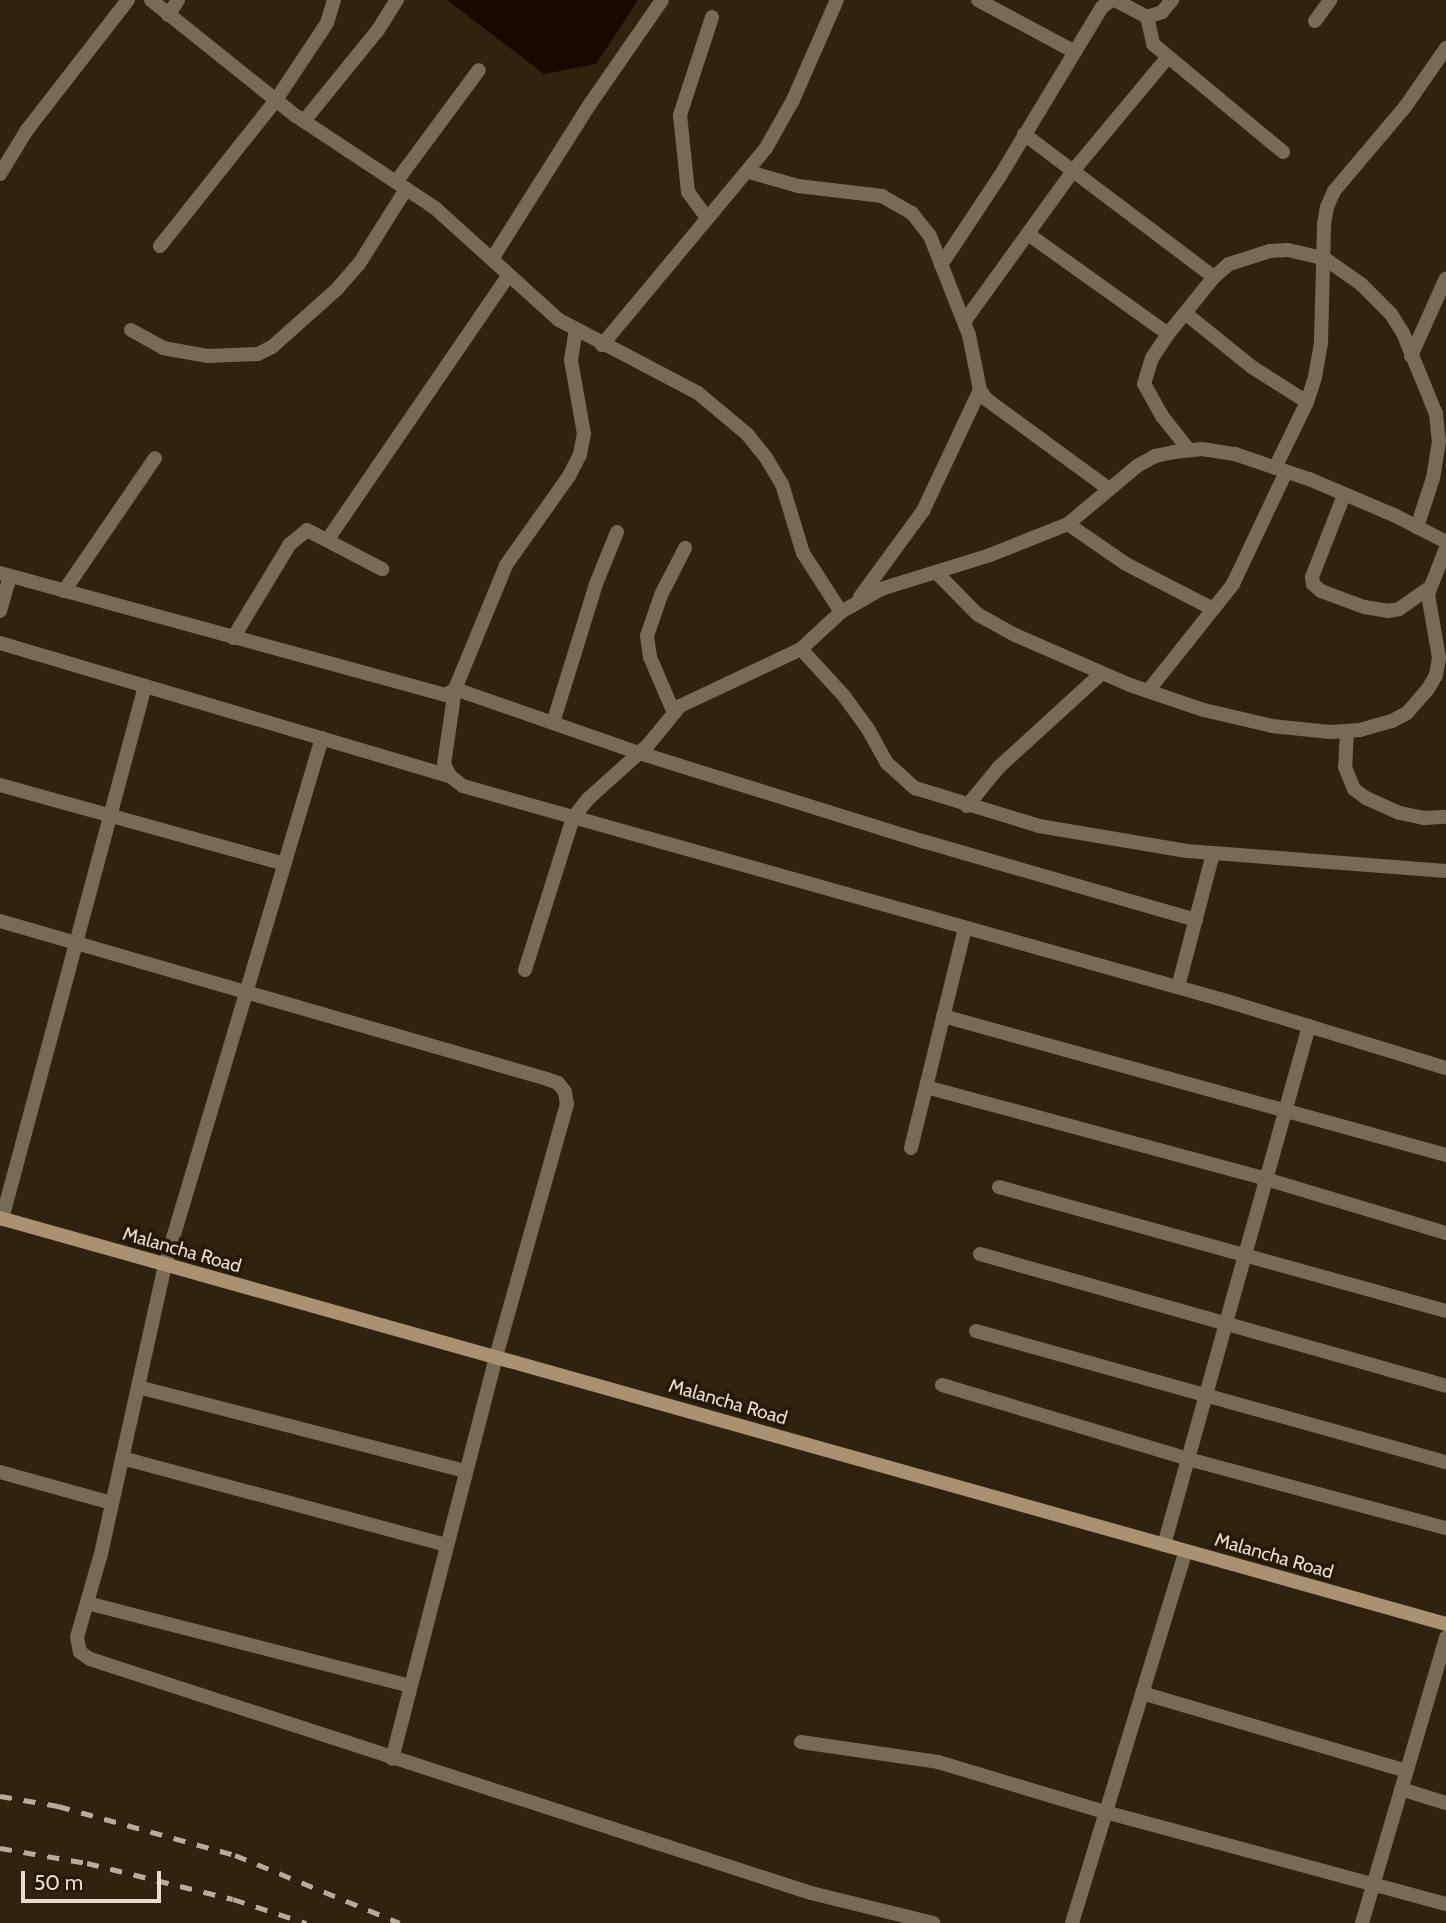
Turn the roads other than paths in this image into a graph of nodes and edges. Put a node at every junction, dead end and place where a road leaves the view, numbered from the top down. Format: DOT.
graph roads {
  1 [pos="128,0"];
  2 [pos="151,0"];
  3 [pos="178,0"];
  4 [pos="334,0"];
  5 [pos="397,0"];
  6 [pos="662,0"];
  7 [pos="837,0"];
  8 [pos="978,0"];
  9 [pos="1113,0"];
  10 [pos="1172,0"];
  11 [pos="1330,0"];
  12 [pos="168,15"];
  13 [pos="712,16"];
  14 [pos="1147,17"];
  15 [pos="1315,21"];
  16 [pos="1446,48"];
  17 [pos="1074,52"];
  18 [pos="1168,57"];
  19 [pos="479,70"];
  20 [pos="276,100"];
  21 [pos="304,121"];
  22 [pos="1024,134"];
  23 [pos="1283,152"];
  24 [pos="1073,171"];
  25 [pos="748,172"];
  26 [pos="0,174"];
  27 [pos="401,185"];
  28 [pos="707,218"];
  29 [pos="1028,234"];
  30 [pos="160,246"];
  31 [pos="1324,258"];
  32 [pos="492,259"];
  33 [pos="941,265"];
  34 [pos="509,275"];
  35 [pos="1214,277"];
  36 [pos="1446,278"];
  37 [pos="1185,313"];
  38 [pos="964,322"];
  39 [pos="131,330"];
  40 [pos="576,330"];
  41 [pos="1168,334"];
  42 [pos="602,345"];
  43 [pos="1410,356"];
  44 [pos="981,390"];
  45 [pos="1307,402"];
  46 [pos="1189,450"];
  47 [pos="155,458"];
  48 [pos="1281,470"];
  49 [pos="1109,489"];
  50 [pos="1344,495"];
  51 [pos="1068,524"];
  52 [pos="1417,527"];
  53 [pos="617,532"];
  54 [pos="328,539"];
  55 [pos="1446,545"];
  56 [pos="685,548"];
  57 [pos="382,569"];
  58 [pos="936,572"];
  59 [pos="5,574"];
  60 [pos="1429,588"];
  61 [pos="64,591"];
  62 [pos="859,599"];
  63 [pos="1213,609"];
  64 [pos="0,611"];
  65 [pos="841,611"];
  66 [pos="233,638"];
  67 [pos="0,643"];
  68 [pos="801,649"];
  69 [pos="1102,673"];
  70 [pos="145,686"];
  71 [pos="455,689"];
  72 [pos="1148,691"];
  73 [pos="674,713"];
  74 [pos="552,723"];
  75 [pos="1347,731"];
  76 [pos="322,738"];
  77 [pos="639,753"];
  78 [pos="450,776"];
  79 [pos="0,785"];
  80 [pos="967,806"];
  81 [pos="110,816"];
  82 [pos="1446,817"];
  83 [pos="573,818"];
  84 [pos="1213,854"];
  85 [pos="284,864"];
  86 [pos="1446,871"];
  87 [pos="0,920"];
  88 [pos="1196,920"];
  89 [pos="965,928"];
  90 [pos="76,943"];
  91 [pos="525,970"];
  92 [pos="1178,987"];
  93 [pos="246,993"];
  94 [pos="943,1016"];
  95 [pos="1309,1026"];
  96 [pos="1446,1068"];
  97 [pos="926,1087"];
  98 [pos="1286,1110"];
  99 [pos="911,1148"];
  100 [pos="1446,1155"];
  101 [pos="1266,1179"];
  102 [pos="999,1187"];
  103 [pos="1,1219"];
  104 [pos="1446,1233"];
  105 [pos="980,1254"];
  106 [pos="1245,1255"];
  107 [pos="165,1265"];
  108 [pos="1446,1311"];
  109 [pos="1226,1322"];
  110 [pos="976,1331"];
  111 [pos="495,1357"];
  112 [pos="942,1385"];
  113 [pos="1446,1386"];
  114 [pos="138,1387"];
  115 [pos="1205,1397"];
  116 [pos="122,1458"];
  117 [pos="1188,1459"];
  118 [pos="1446,1462"];
  119 [pos="466,1471"];
  120 [pos="0,1472"];
  121 [pos="112,1503"];
  122 [pos="1446,1528"];
  123 [pos="447,1545"];
  124 [pos="1164,1545"];
  125 [pos="1186,1551"];
  126 [pos="87,1603"];
  127 [pos="1446,1624"];
  128 [pos="1446,1637"];
  129 [pos="411,1686"];
  130 [pos="1142,1693"];
  131 [pos="801,1742"];
  132 [pos="392,1759"];
  133 [pos="1407,1771"];
  134 [pos="1401,1789"];
  135 [pos="1446,1803"];
  136 [pos="1105,1812"];
  137 [pos="1374,1882"];
  138 [pos="1446,1905"];
  139 [pos="933,1923"];
  140 [pos="1072,1923"];
  141 [pos="1362,1923"];
  1 -- 26 [label="street"];
  2 -- 12 [label="street"];
  3 -- 12 [label="street"];
  4 -- 20 [label="street"];
  5 -- 21 [label="street"];
  6 -- 32 [label="street"];
  7 -- 25 [label="street"];
  8 -- 17 [label="street"];
  9 -- 14 [label="street"];
  9 -- 17 [label="street"];
  10 -- 14 [label="street"];
  11 -- 15 [label="street"];
  12 -- 20 [label="street"];
  13 -- 28 [label="street"];
  14 -- 18 [label="street"];
  16 -- 31 [label="street"];
  17 -- 22 [label="street"];
  18 -- 23 [label="street"];
  18 -- 24 [label="street"];
  19 -- 27 [label="street"];
  20 -- 21 [label="street"];
  20 -- 30 [label="street"];
  21 -- 27 [label="street"];
  22 -- 24 [label="street"];
  22 -- 33 [label="street"];
  24 -- 29 [label="street"];
  24 -- 35 [label="street"];
  25 -- 28 [label="street"];
  25 -- 33 [label="street"];
  27 -- 32 [label="street"];
  27 -- 39 [label="street"];
  28 -- 42 [label="street"];
  29 -- 38 [label="street"];
  29 -- 41 [label="street"];
  31 -- 35 [label="street"];
  31 -- 43 [label="street"];
  31 -- 45 [label="street"];
  32 -- 34 [label="street"];
  33 -- 38 [label="street"];
  34 -- 40 [label="street"];
  34 -- 54 [label="street"];
  35 -- 37 [label="street"];
  36 -- 43 [label="street"];
  37 -- 41 [label="street"];
  37 -- 45 [label="street"];
  38 -- 44 [label="street"];
  40 -- 42 [label="street"];
  40 -- 71 [label="street"];
  41 -- 46 [label="street"];
  42 -- 65 [label="street"];
  43 -- 52 [label="street"];
  44 -- 49 [label="street"];
  44 -- 62 [label="street"];
  45 -- 48 [label="street"];
  46 -- 48 [label="street"];
  46 -- 49 [label="street"];
  47 -- 61 [label="street"];
  48 -- 50 [label="street"];
  48 -- 63 [label="street"];
  49 -- 51 [label="street"];
  50 -- 52 [label="street"];
  50 -- 60 [label="street"];
  51 -- 58 [label="street"];
  51 -- 63 [label="street"];
  52 -- 55 [label="street"];
  53 -- 74 [label="street"];
  54 -- 57 [label="street"];
  54 -- 66 [label="street"];
  55 -- 60 [label="street"];
  56 -- 73 [label="street"];
  58 -- 62 [label="street"];
  58 -- 69 [label="street"];
  59 -- 61 [label="street"];
  59 -- 64 [label="street"];
  60 -- 75 [label="street"];
  61 -- 66 [label="street"];
  62 -- 65 [label="street"];
  63 -- 72 [label="street"];
  65 -- 68 [label="street"];
  66 -- 71 [label="street"];
  67 -- 70 [label="street"];
  68 -- 73 [label="street"];
  68 -- 80 [label="street"];
  69 -- 72 [label="street"];
  69 -- 80 [label="street"];
  70 -- 76 [label="street"];
  70 -- 81 [label="street"];
  71 -- 74 [label="street"];
  71 -- 78 [label="street"];
  72 -- 75 [label="street"];
  73 -- 77 [label="street"];
  74 -- 77 [label="street"];
  75 -- 82 [label="street"];
  76 -- 78 [label="street"];
  76 -- 85 [label="street"];
  77 -- 83 [label="street"];
  77 -- 88 [label="street"];
  78 -- 83 [label="street"];
  79 -- 81 [label="street"];
  80 -- 84 [label="street"];
  81 -- 85 [label="street"];
  81 -- 90 [label="street"];
  83 -- 89 [label="street"];
  83 -- 91 [label="street"];
  84 -- 86 [label="street"];
  84 -- 88 [label="street"];
  85 -- 93 [label="street"];
  87 -- 90 [label="street"];
  88 -- 92 [label="street"];
  89 -- 92 [label="street"];
  89 -- 94 [label="street"];
  90 -- 93 [label="street"];
  90 -- 103 [label="street"];
  92 -- 95 [label="street"];
  93 -- 107 [label="street"];
  93 -- 111 [label="street"];
  94 -- 97 [label="street"];
  94 -- 98 [label="street"];
  95 -- 96 [label="street"];
  95 -- 98 [label="street"];
  97 -- 99 [label="street"];
  97 -- 101 [label="street"];
  98 -- 100 [label="street"];
  98 -- 101 [label="street"];
  101 -- 104 [label="street"];
  101 -- 106 [label="street"];
  102 -- 106 [label="street"];
  103 -- 107 [label="main road, Malancha Road"];
  105 -- 109 [label="street"];
  106 -- 108 [label="street"];
  106 -- 109 [label="street"];
  107 -- 111 [label="main road, Malancha Road"];
  107 -- 114 [label="street"];
  109 -- 113 [label="street"];
  109 -- 115 [label="street"];
  110 -- 115 [label="street"];
  111 -- 119 [label="street"];
  111 -- 124 [label="main road, Malancha Road"];
  112 -- 117 [label="street"];
  114 -- 116 [label="street"];
  114 -- 119 [label="street"];
  115 -- 117 [label="street"];
  115 -- 118 [label="street"];
  116 -- 121 [label="street"];
  116 -- 123 [label="street"];
  117 -- 122 [label="street"];
  117 -- 124 [label="street"];
  119 -- 123 [label="street"];
  120 -- 121 [label="street"];
  121 -- 126 [label="street"];
  123 -- 129 [label="street"];
  124 -- 125 [label="main road, Malancha Road"];
  125 -- 127 [label="main road, Malancha Road"];
  125 -- 130 [label="street"];
  126 -- 129 [label="street"];
  126 -- 132 [label="street"];
  128 -- 133 [label="street"];
  129 -- 132 [label="street"];
  130 -- 133 [label="street"];
  130 -- 136 [label="street"];
  131 -- 136 [label="street"];
  132 -- 139 [label="street"];
  133 -- 134 [label="street"];
  134 -- 135 [label="street"];
  134 -- 137 [label="street"];
  136 -- 137 [label="street"];
  136 -- 140 [label="street"];
  137 -- 138 [label="street"];
  137 -- 141 [label="street"];
}
